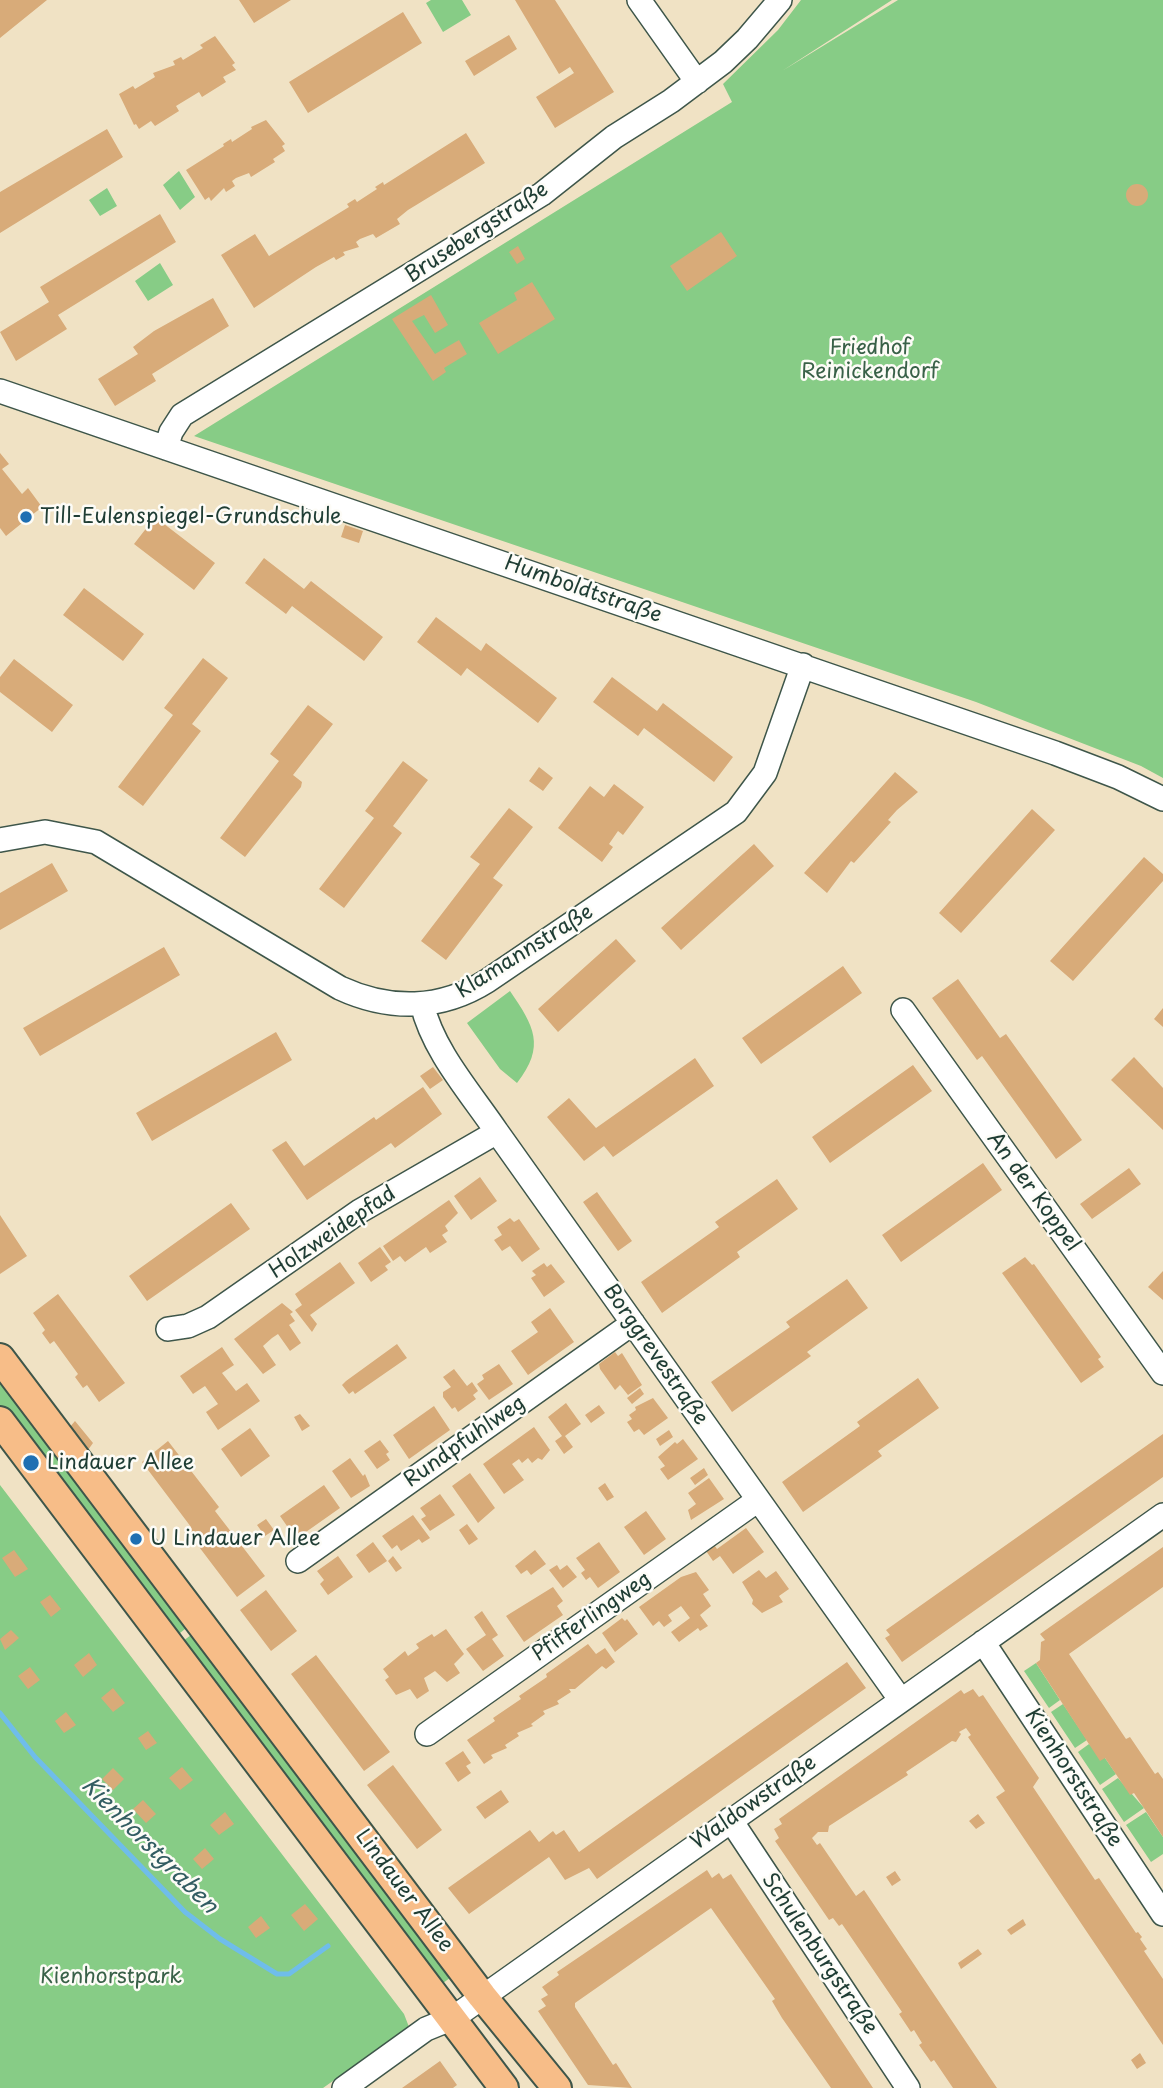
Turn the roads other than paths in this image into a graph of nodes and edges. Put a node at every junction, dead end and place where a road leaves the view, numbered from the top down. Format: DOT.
graph roads {
  1 [pos="639,0"];
  2 [pos="780,0"];
  3 [pos="696,82"];
  4 [pos="0,391"];
  5 [pos="166,448"];
  6 [pos="803,665"];
  7 [pos="1163,799"];
  8 [pos="0,840"];
  9 [pos="422,1004"];
  10 [pos="903,1010"];
  11 [pos="498,1132"];
  12 [pos="633,1323"];
  13 [pos="168,1329"];
  14 [pos="0,1358"];
  15 [pos="1163,1373"];
  16 [pos="0,1421"];
  17 [pos="758,1500"];
  18 [pos="1163,1514"];
  19 [pos="298,1561"];
  20 [pos="983,1642"];
  21 [pos="900,1699"];
  22 [pos="426,1734"];
  23 [pos="730,1819"];
  24 [pos="1163,1914"];
  25 [pos="482,1996"];
  26 [pos="453,2018"];
  27 [pos="344,2088"];
  28 [pos="504,2088"];
  29 [pos="557,2088"];
  30 [pos="908,2088"];
  1 -- 3 [label="street"];
  2 -- 3 [label="street, Brusebergstraße"];
  3 -- 5 [label="street, Brusebergstraße"];
  4 -- 5 [label="street, Humboldtstraße"];
  5 -- 6 [label="street, Humboldtstraße"];
  6 -- 7 [label="street, Humboldtstraße"];
  6 -- 9 [label="street, Klamannstraße"];
  8 -- 9 [label="street, Klamannstraße"];
  9 -- 11 [label="street, Borggrevestraße"];
  10 -- 15 [label="street, An der Koppel"];
  11 -- 12 [label="street, Borggrevestraße"];
  11 -- 13 [label="street, Holzweidepfad"];
  12 -- 17 [label="street, Borggrevestraße"];
  12 -- 19 [label="street, Rundpfuhlweg"];
  14 -- 25 [label="main road, Lindauer Allee"];
  16 -- 26 [label="main road, Lindauer Allee"];
  17 -- 21 [label="street, Borggrevestraße"];
  17 -- 22 [label="street, Pfifferlingweg"];
  18 -- 20 [label="street, Waldowstraße"];
  20 -- 21 [label="street, Waldowstraße"];
  20 -- 24 [label="street, Kienhorststraße"];
  21 -- 23 [label="street, Waldowstraße"];
  23 -- 25 [label="street, Waldowstraße"];
  23 -- 30 [label="street, Schulenburgstraße"];
  25 -- 26 [label="street, Waldowstraße"];
  25 -- 29 [label="main road, Lindauer Allee"];
  26 -- 27 [label="street, Waldowstraße"];
  26 -- 28 [label="main road, Lindauer Allee"];
}
